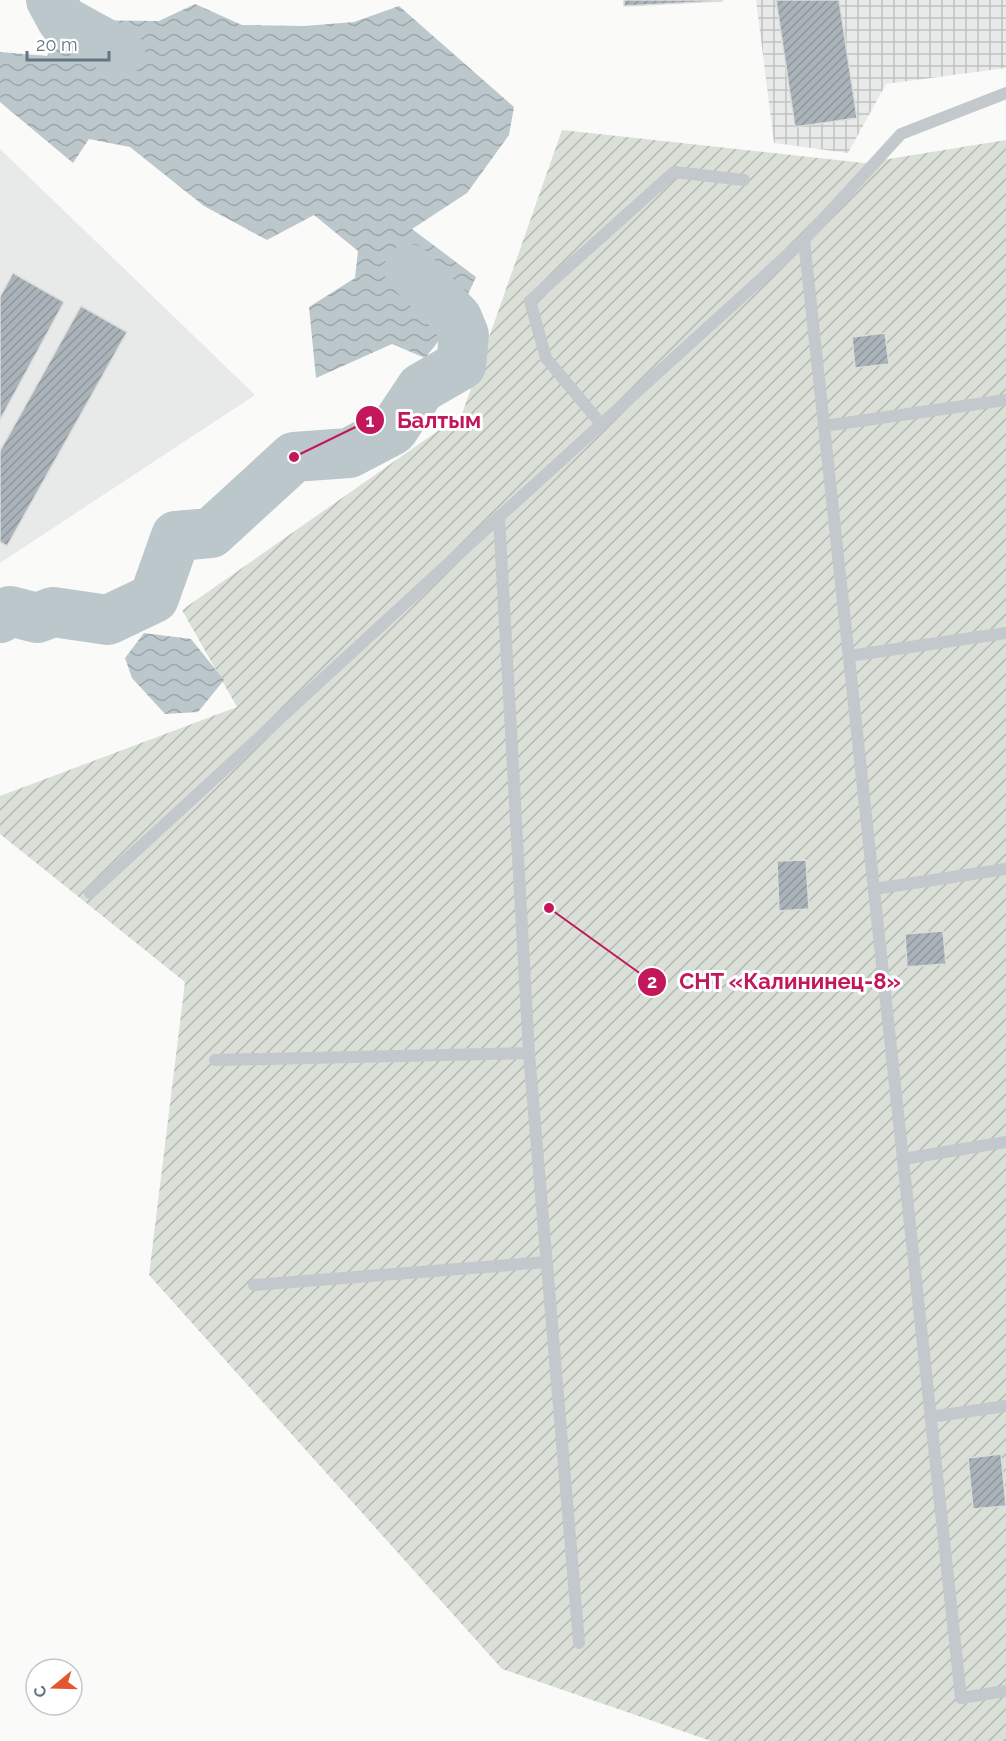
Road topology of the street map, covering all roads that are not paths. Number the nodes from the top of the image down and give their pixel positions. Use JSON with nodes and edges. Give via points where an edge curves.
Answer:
{"nodes":[{"id":1,"x":1006,"y":93,"type":"edge"},
{"id":2,"x":744,"y":180,"type":"dead end"},
{"id":3,"x":804,"y":240,"type":"junction"},
{"id":4,"x":1006,"y":400,"type":"edge"},
{"id":5,"x":601,"y":424,"type":"junction"},
{"id":6,"x":824,"y":426,"type":"junction"},
{"id":7,"x":498,"y":517,"type":"junction"},
{"id":8,"x":1006,"y":633,"type":"edge"},
{"id":9,"x":849,"y":656,"type":"junction"},
{"id":10,"x":1006,"y":869,"type":"edge"},
{"id":11,"x":874,"y":889,"type":"junction"},
{"id":12,"x":90,"y":893,"type":"dead end"},
{"id":13,"x":529,"y":1053,"type":"junction"},
{"id":14,"x":215,"y":1060,"type":"dead end"},
{"id":15,"x":1006,"y":1142,"type":"edge"},
{"id":16,"x":903,"y":1159,"type":"junction"},
{"id":17,"x":547,"y":1263,"type":"junction"},
{"id":18,"x":254,"y":1285,"type":"dead end"},
{"id":19,"x":1006,"y":1406,"type":"edge"},
{"id":20,"x":930,"y":1417,"type":"junction"},
{"id":21,"x":579,"y":1643,"type":"dead end"},
{"id":22,"x":1006,"y":1690,"type":"edge"}],
"edges":[{"from":1,"to":3,"type":"lane","via":[[901,134]]},
{"from":2,"to":5,"type":"lane","via":[[674,172],[530,301],[546,358]]},
{"from":3,"to":5,"type":"lane"},
{"from":3,"to":6,"type":"lane"},
{"from":4,"to":6,"type":"lane"},
{"from":5,"to":7,"type":"lane"},
{"from":6,"to":9,"type":"lane"},
{"from":7,"to":12,"type":"lane"},
{"from":7,"to":13,"type":"lane"},
{"from":8,"to":9,"type":"lane"},
{"from":9,"to":11,"type":"lane"},
{"from":10,"to":11,"type":"lane"},
{"from":11,"to":16,"type":"lane"},
{"from":13,"to":14,"type":"lane"},
{"from":13,"to":17,"type":"lane"},
{"from":15,"to":16,"type":"lane"},
{"from":16,"to":20,"type":"lane"},
{"from":17,"to":18,"type":"lane"},
{"from":17,"to":21,"type":"lane"},
{"from":19,"to":20,"type":"lane"},
{"from":20,"to":22,"type":"lane","via":[[960,1698]]}]}
